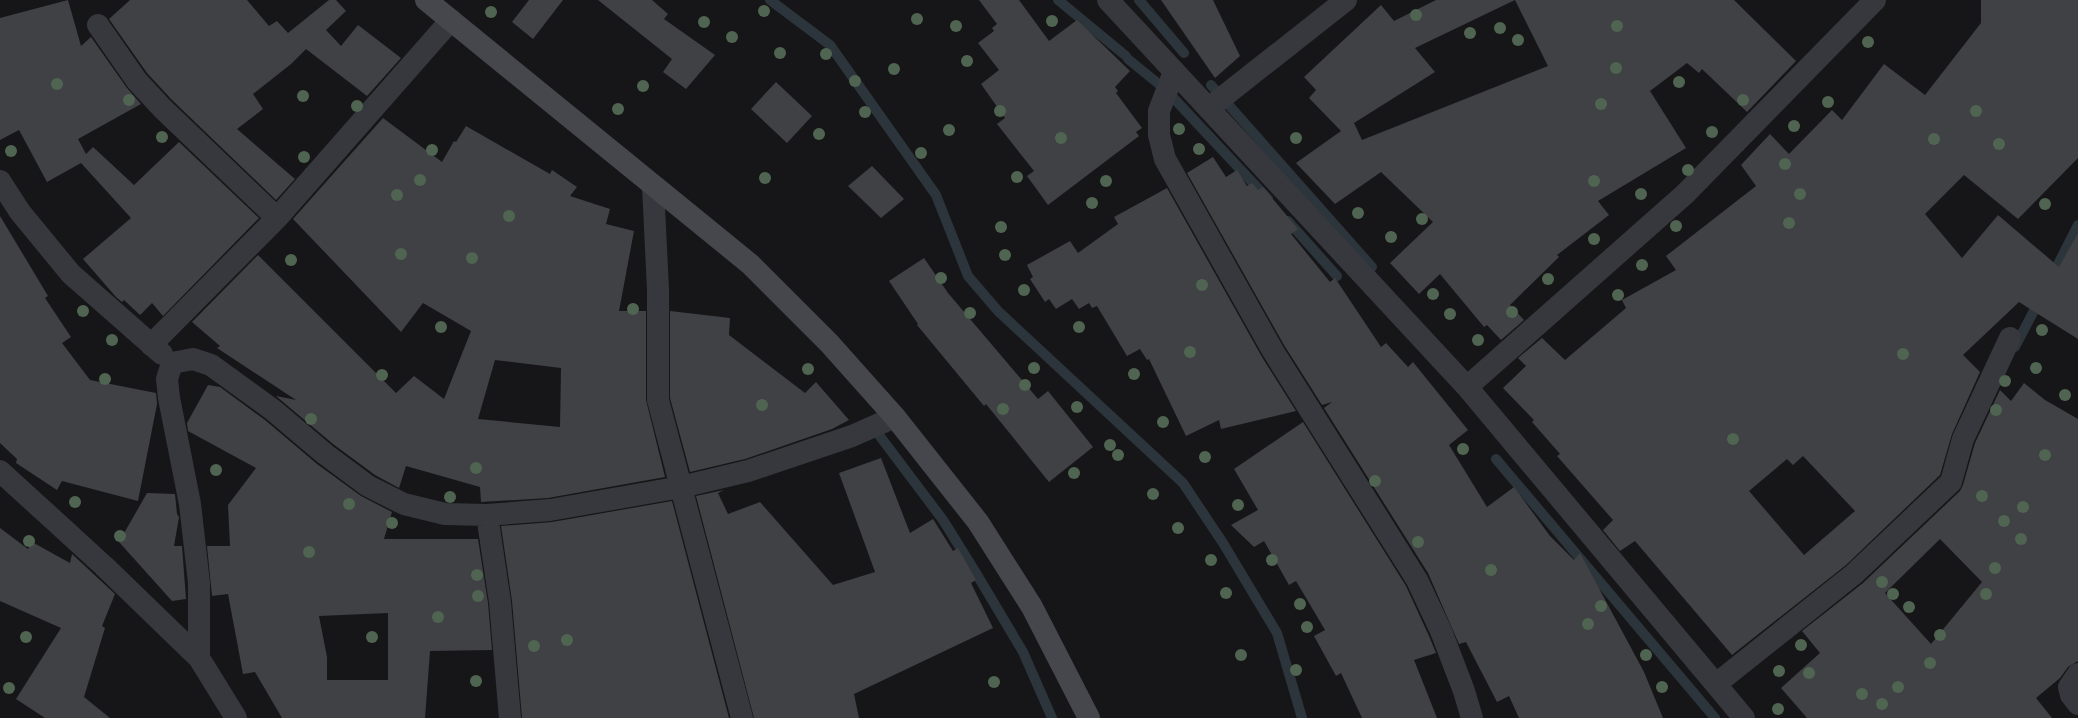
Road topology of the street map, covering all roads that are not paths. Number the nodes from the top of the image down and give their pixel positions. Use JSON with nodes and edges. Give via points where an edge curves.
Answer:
{"nodes":[{"id":1,"x":426,"y":0,"type":"edge"},
{"id":2,"x":1108,"y":0,"type":"edge"},
{"id":3,"x":1346,"y":0,"type":"edge"},
{"id":4,"x":1875,"y":0,"type":"edge"},
{"id":5,"x":451,"y":20,"type":"junction"},
{"id":6,"x":98,"y":25,"type":"dead end"},
{"id":7,"x":1174,"y":72,"type":"junction"},
{"id":8,"x":1208,"y":108,"type":"junction"},
{"id":9,"x":0,"y":181,"type":"edge"},
{"id":10,"x":653,"y":186,"type":"junction"},
{"id":11,"x":277,"y":218,"type":"junction"},
{"id":12,"x":2010,"y":338,"type":"dead end"},
{"id":13,"x":151,"y":345,"type":"junction"},
{"id":14,"x":172,"y":363,"type":"junction"},
{"id":15,"x":1467,"y":387,"type":"junction"},
{"id":16,"x":896,"y":417,"type":"junction"},
{"id":17,"x":0,"y":471,"type":"edge"},
{"id":18,"x":682,"y":487,"type":"junction"},
{"id":19,"x":487,"y":515,"type":"junction"},
{"id":20,"x":199,"y":658,"type":"junction"},
{"id":21,"x":2078,"y":674,"type":"edge"},
{"id":22,"x":1716,"y":684,"type":"junction"},
{"id":23,"x":2078,"y":704,"type":"edge"},
{"id":24,"x":236,"y":718,"type":"edge"},
{"id":25,"x":510,"y":718,"type":"edge"},
{"id":26,"x":742,"y":718,"type":"edge"},
{"id":27,"x":1089,"y":718,"type":"edge"},
{"id":28,"x":1472,"y":718,"type":"edge"},
{"id":29,"x":1744,"y":718,"type":"edge"}],
"edges":[{"from":1,"to":5,"type":"main road"},
{"from":2,"to":7,"type":"street"},
{"from":3,"to":8,"type":"street"},
{"from":4,"to":15,"type":"street","via":[[1685,194]]},
{"from":5,"to":10,"type":"main road"},
{"from":5,"to":11,"type":"street"},
{"from":6,"to":11,"type":"street","via":[[137,82]]},
{"from":7,"to":8,"type":"street"},
{"from":7,"to":28,"type":"street","via":[[1159,111],[1159,135],[1165,159],[1273,351],[1417,580],[1441,631]]},
{"from":8,"to":15,"type":"street"},
{"from":9,"to":13,"type":"street","via":[[20,212],[71,274]]},
{"from":10,"to":16,"type":"main road","via":[[750,264],[829,342]]},
{"from":10,"to":18,"type":"street","via":[[658,290],[658,400]]},
{"from":11,"to":13,"type":"street"},
{"from":12,"to":22,"type":"street","via":[[1963,439],[1951,482],[1854,574]]},
{"from":13,"to":14,"type":"street"},
{"from":14,"to":19,"type":"street","via":[[193,359],[211,365],[273,410],[368,486],[404,504],[445,514]]},
{"from":14,"to":20,"type":"street","via":[[167,379],[169,398],[190,504],[199,583]]},
{"from":15,"to":22,"type":"street"},
{"from":16,"to":18,"type":"street","via":[[852,436],[748,471]]},
{"from":16,"to":27,"type":"main road","via":[[978,522],[1032,607]]},
{"from":17,"to":20,"type":"street"},
{"from":18,"to":19,"type":"street","via":[[550,510]]},
{"from":18,"to":26,"type":"street"},
{"from":19,"to":25,"type":"street","via":[[500,602]]},
{"from":20,"to":24,"type":"street"},
{"from":21,"to":23,"type":"street","via":[[2069,687]]},
{"from":22,"to":29,"type":"street"}]}
